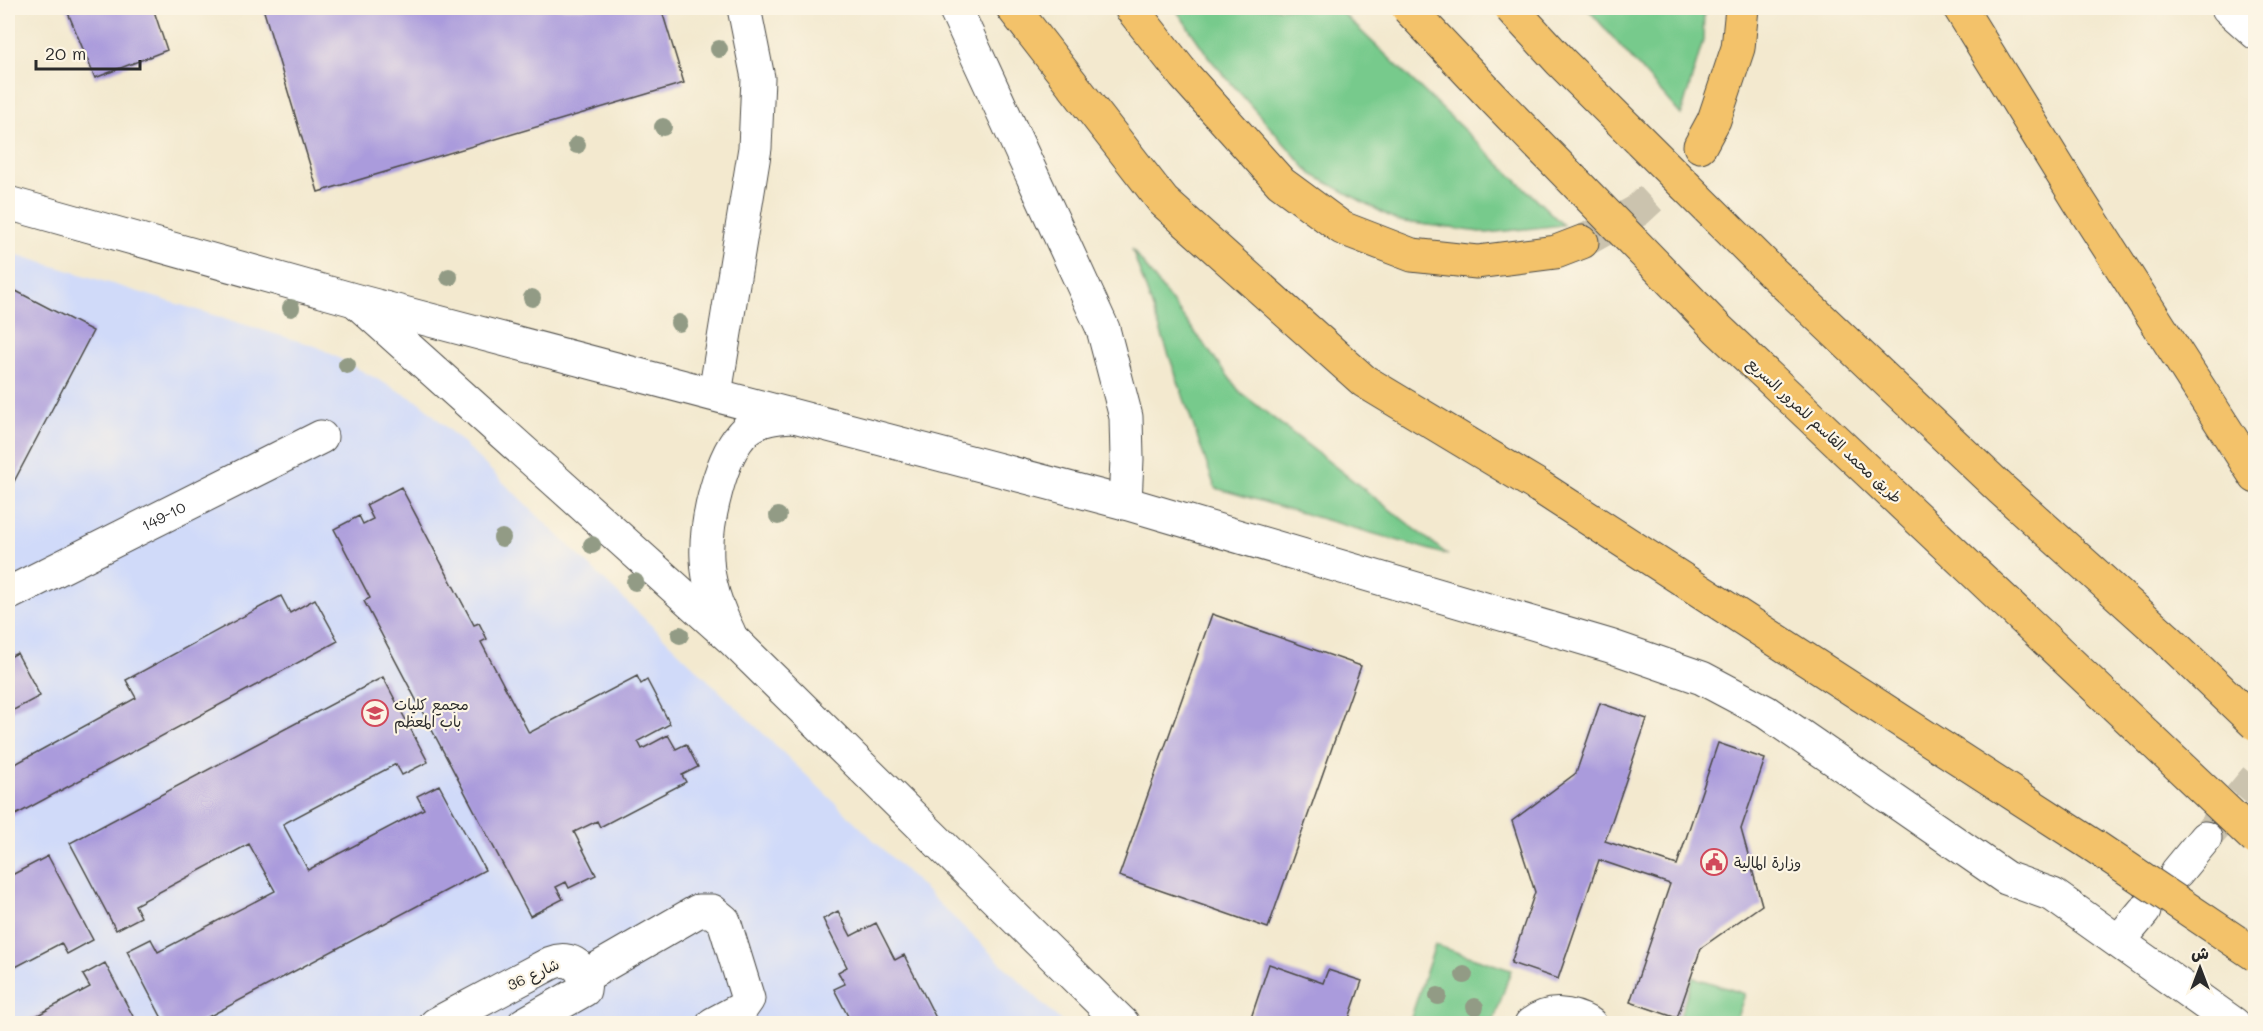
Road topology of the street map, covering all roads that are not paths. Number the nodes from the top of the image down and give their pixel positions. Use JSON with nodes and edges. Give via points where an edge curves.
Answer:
{"nodes":[{"id":1,"x":744,"y":8,"type":"edge"},
{"id":2,"x":955,"y":8,"type":"edge"},
{"id":3,"x":1013,"y":8,"type":"edge"},
{"id":4,"x":1131,"y":8,"type":"edge"},
{"id":5,"x":1408,"y":8,"type":"edge"},
{"id":6,"x":1510,"y":8,"type":"edge"},
{"id":7,"x":1742,"y":8,"type":"edge"},
{"id":8,"x":1960,"y":8,"type":"edge"},
{"id":9,"x":2228,"y":8,"type":"edge"},
{"id":10,"x":2255,"y":33,"type":"edge"},
{"id":11,"x":1700,"y":146,"type":"tunnel mouth"},
{"id":12,"x":8,"y":203,"type":"edge"},
{"id":13,"x":1582,"y":242,"type":"tunnel mouth"},
{"id":14,"x":354,"y":300,"type":"junction"},
{"id":15,"x":715,"y":394,"type":"junction"},
{"id":16,"x":795,"y":416,"type":"junction"},
{"id":17,"x":321,"y":437,"type":"dead end"},
{"id":18,"x":2256,"y":477,"type":"edge"},
{"id":19,"x":1125,"y":503,"type":"junction"},
{"id":20,"x":8,"y":594,"type":"edge"},
{"id":21,"x":733,"y":640,"type":"junction"},
{"id":22,"x":2256,"y":724,"type":"edge"},
{"id":23,"x":2205,"y":838,"type":"tunnel mouth"},
{"id":24,"x":2256,"y":838,"type":"edge"},
{"id":25,"x":2177,"y":872,"type":"dead end"},
{"id":26,"x":2144,"y":911,"type":"dead end"},
{"id":27,"x":2119,"y":941,"type":"junction"},
{"id":28,"x":2256,"y":956,"type":"edge"},
{"id":29,"x":585,"y":976,"type":"junction"},
{"id":30,"x":436,"y":1023,"type":"edge"},
{"id":31,"x":524,"y":1023,"type":"edge"},
{"id":32,"x":712,"y":1023,"type":"edge"},
{"id":33,"x":1123,"y":1023,"type":"edge"},
{"id":34,"x":1531,"y":1023,"type":"edge"},
{"id":35,"x":1590,"y":1023,"type":"edge"},
{"id":36,"x":2234,"y":1023,"type":"edge"}],
"edges":[{"from":1,"to":15,"type":"street","via":[[758,78],[755,148]]},
{"from":2,"to":19,"type":"street","via":[[1103,329],[1126,417]]},
{"from":3,"to":28,"type":"highway","bridge":true,"via":[[1163,201],[1364,381],[1540,487],[2094,846]]},
{"from":4,"to":13,"type":"highway","via":[[1184,75],[1281,183],[1342,228],[1412,255],[1478,262],[1556,252]]},
{"from":5,"to":24,"type":"highway","name":"طريق محمد القاسم للمرور السريع","bridge":true,"via":[[1718,329]]},
{"from":6,"to":22,"type":"highway","bridge":true,"via":[[1770,270]]},
{"from":7,"to":11,"type":"highway","via":[[1738,48],[1714,120]]},
{"from":8,"to":18,"type":"highway"},
{"from":9,"to":10,"type":"street"},
{"from":12,"to":14,"type":"street"},
{"from":14,"to":15,"type":"street"},
{"from":14,"to":21,"type":"street"},
{"from":15,"to":16,"type":"street"},
{"from":16,"to":19,"type":"street"},
{"from":16,"to":21,"type":"street","via":[[768,417],[746,430],[731,453],[711,502],[707,559],[713,595]]},
{"from":17,"to":20,"type":"street","name":"149-10"},
{"from":19,"to":27,"type":"street","via":[[1599,643],[1702,678],[1766,712],[2006,878],[2054,895]]},
{"from":21,"to":33,"type":"street"},
{"from":23,"to":25,"type":"street"},
{"from":26,"to":27,"type":"street"},
{"from":27,"to":36,"type":"street"},
{"from":29,"to":30,"type":"street","name":"شارع 36","via":[[577,965],[558,960]]},
{"from":29,"to":31,"type":"street","via":[[584,990]]},
{"from":29,"to":32,"type":"street","via":[[698,911],[712,911],[724,921],[748,999],[741,1009]]},
{"from":34,"to":35,"type":"street","via":[[1557,1014],[1577,1016]]}]}
